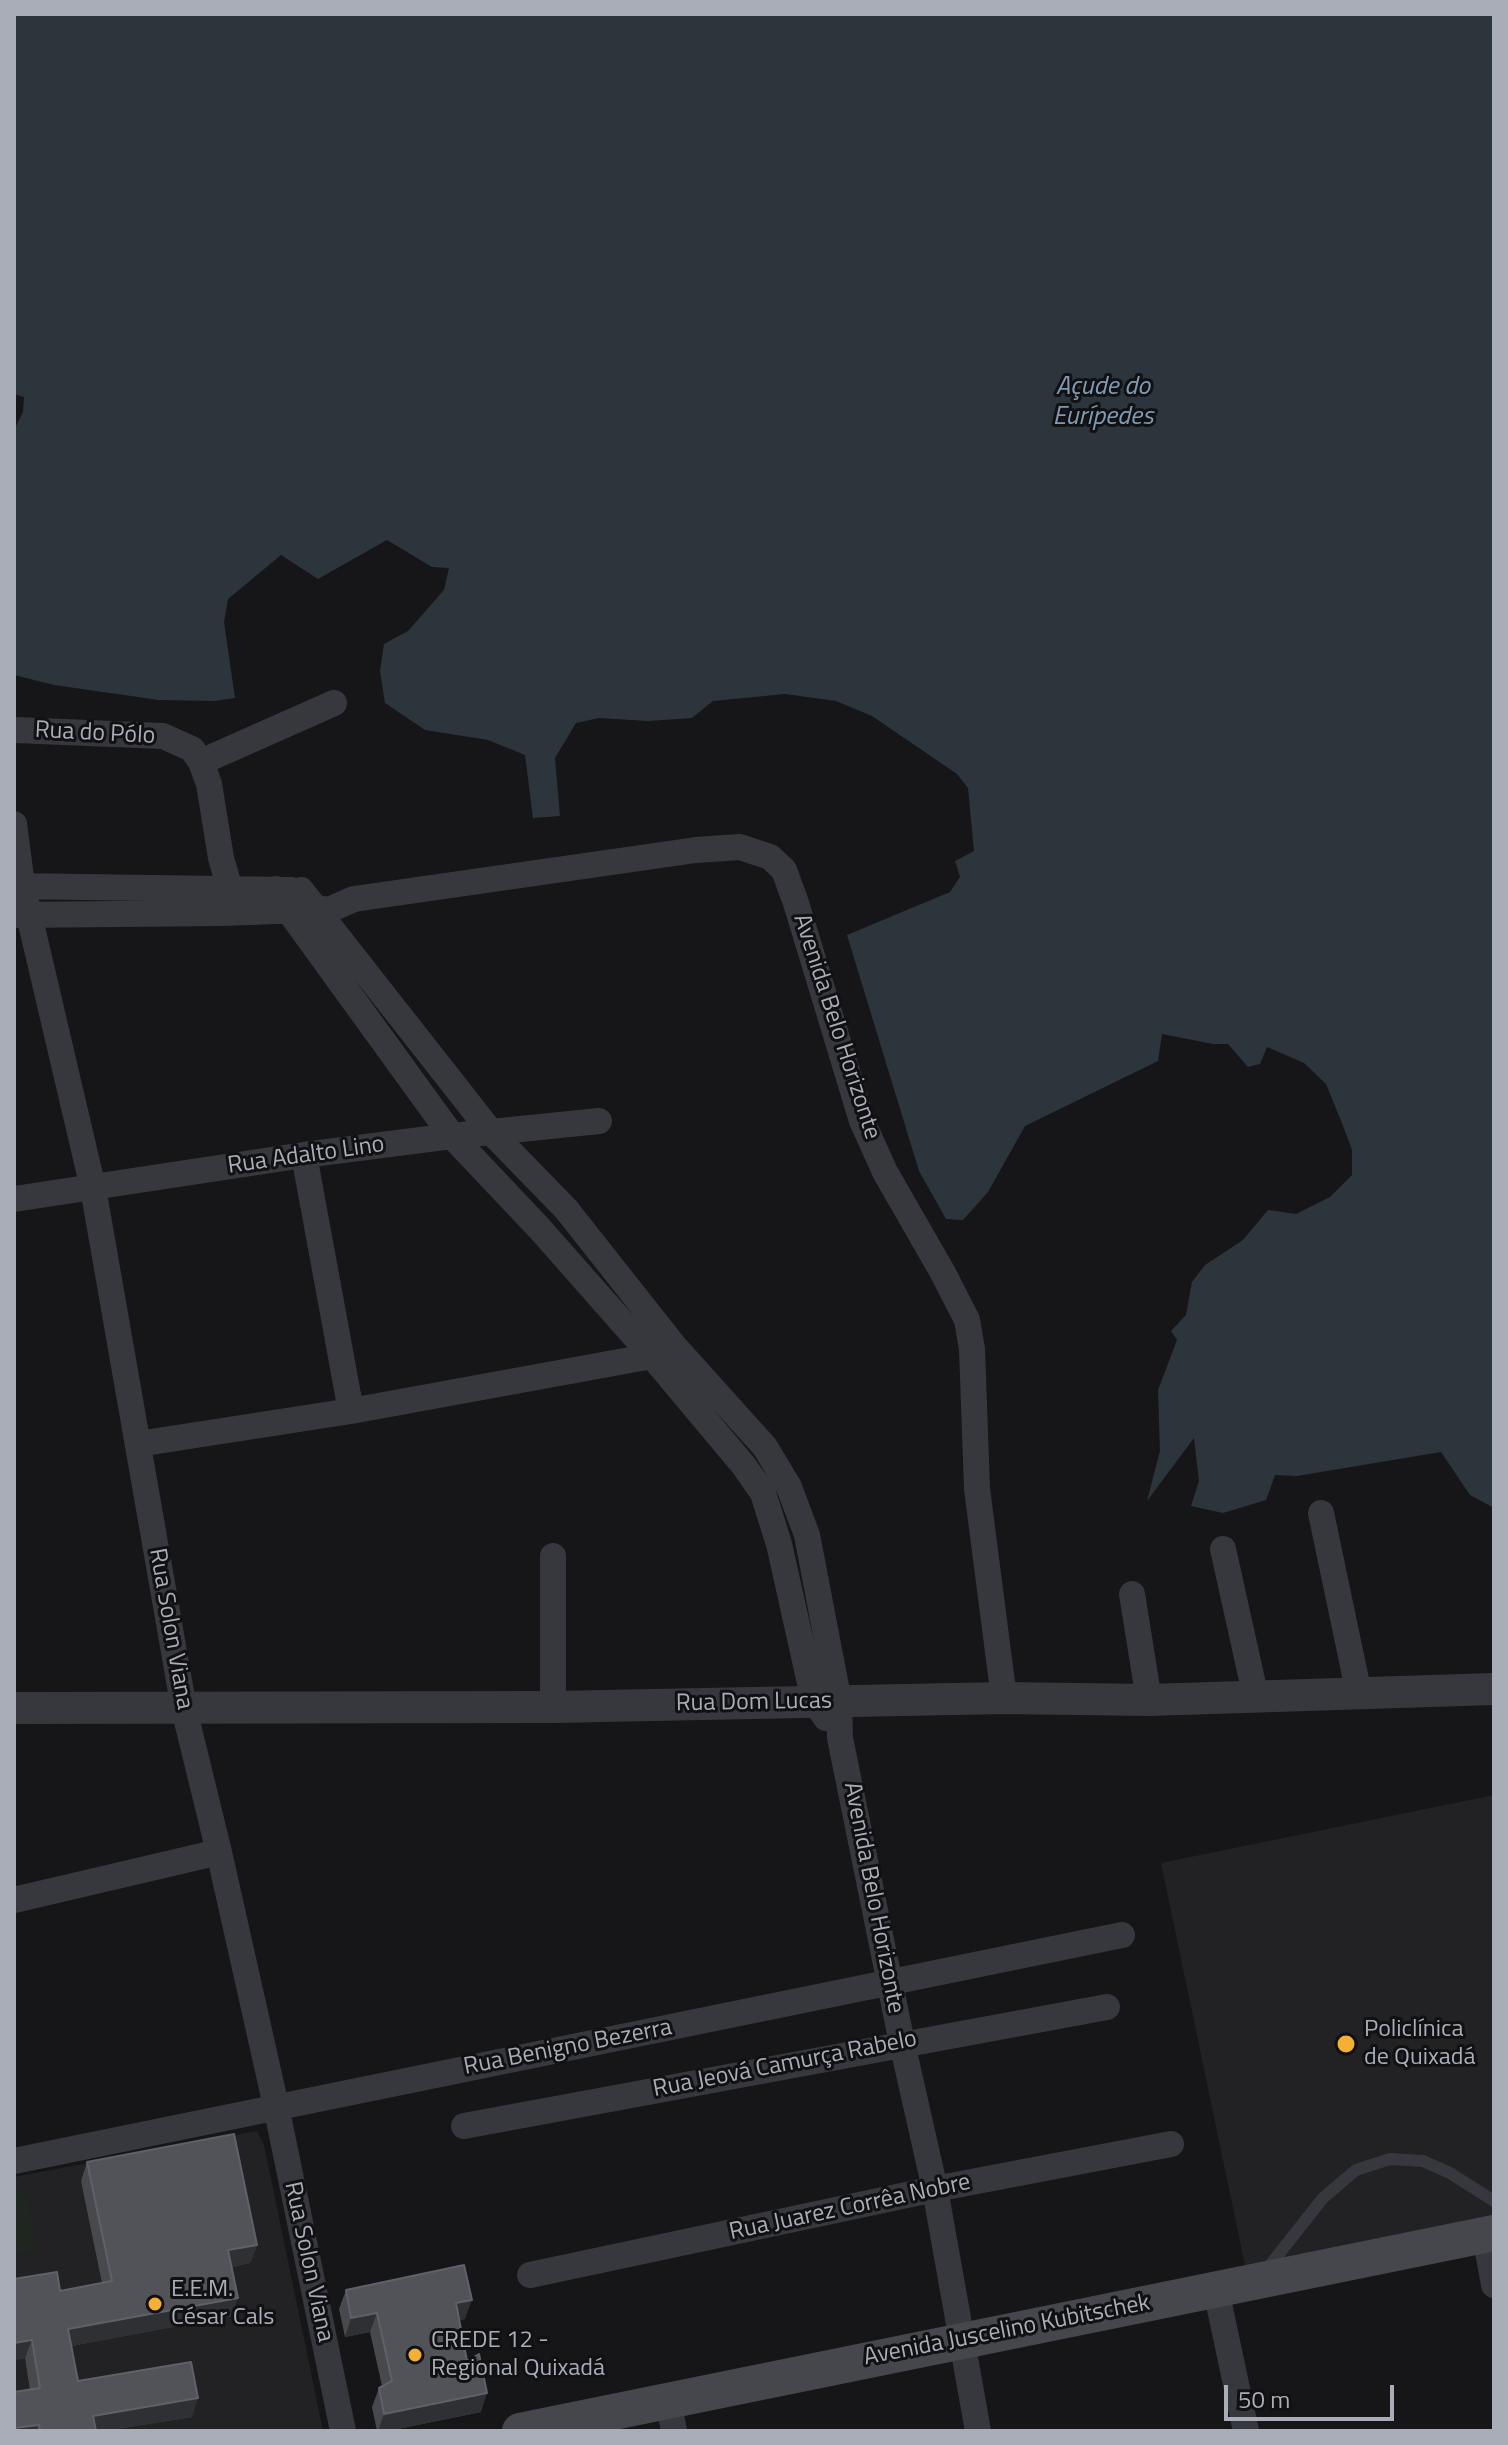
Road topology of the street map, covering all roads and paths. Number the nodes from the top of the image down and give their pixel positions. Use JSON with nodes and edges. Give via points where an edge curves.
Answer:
{"nodes":[{"id":1,"x":334,"y":703,"type":"dead end"},
{"id":2,"x":14,"y":730,"type":"edge"},
{"id":3,"x":201,"y":762,"type":"junction"},
{"id":4,"x":14,"y":824,"type":"edge"},
{"id":5,"x":18,"y":886,"type":"edge"},
{"id":6,"x":230,"y":889,"type":"junction"},
{"id":7,"x":295,"y":900,"type":"junction"},
{"id":8,"x":243,"y":912,"type":"junction"},
{"id":9,"x":21,"y":915,"type":"edge"},
{"id":10,"x":599,"y":1121,"type":"dead end"},
{"id":11,"x":491,"y":1132,"type":"junction"},
{"id":12,"x":452,"y":1136,"type":"junction"},
{"id":13,"x":304,"y":1155,"type":"junction"},
{"id":14,"x":93,"y":1188,"type":"junction"},
{"id":15,"x":14,"y":1199,"type":"edge"},
{"id":16,"x":566,"y":1209,"type":"junction"},
{"id":17,"x":540,"y":1229,"type":"junction"},
{"id":18,"x":664,"y":1352,"type":"junction"},
{"id":19,"x":351,"y":1411,"type":"junction"},
{"id":20,"x":138,"y":1444,"type":"junction"},
{"id":21,"x":789,"y":1487,"type":"junction"},
{"id":22,"x":763,"y":1493,"type":"junction"},
{"id":23,"x":1321,"y":1513,"type":"dead end"},
{"id":24,"x":1223,"y":1549,"type":"dead end"},
{"id":25,"x":553,"y":1556,"type":"dead end"},
{"id":26,"x":1132,"y":1594,"type":"dead end"},
{"id":27,"x":1494,"y":1689,"type":"edge"},
{"id":28,"x":1359,"y":1694,"type":"junction"},
{"id":29,"x":1004,"y":1698,"type":"junction"},
{"id":30,"x":1256,"y":1698,"type":"junction"},
{"id":31,"x":1149,"y":1700,"type":"junction"},
{"id":32,"x":826,"y":1702,"type":"junction"},
{"id":33,"x":553,"y":1707,"type":"junction"},
{"id":34,"x":14,"y":1708,"type":"edge"},
{"id":35,"x":184,"y":1709,"type":"junction"},
{"id":36,"x":219,"y":1852,"type":"junction"},
{"id":37,"x":14,"y":1900,"type":"edge"},
{"id":38,"x":1122,"y":1935,"type":"dead end"},
{"id":39,"x":890,"y":1983,"type":"junction"},
{"id":40,"x":1107,"y":2007,"type":"dead end"},
{"id":41,"x":902,"y":2043,"type":"junction"},
{"id":42,"x":276,"y":2106,"type":"junction"},
{"id":43,"x":464,"y":2126,"type":"dead end"},
{"id":44,"x":1171,"y":2144,"type":"dead end"},
{"id":45,"x":14,"y":2161,"type":"edge"},
{"id":46,"x":935,"y":2189,"type":"junction"},
{"id":47,"x":1491,"y":2223,"type":"edge"},
{"id":48,"x":530,"y":2275,"type":"dead end"},
{"id":49,"x":1258,"y":2281,"type":"junction"},
{"id":50,"x":1494,"y":2285,"type":"edge"},
{"id":51,"x":1216,"y":2290,"type":"junction"},
{"id":52,"x":961,"y":2340,"type":"junction"},
{"id":53,"x":671,"y":2415,"type":"edge"},
{"id":54,"x":343,"y":2431,"type":"edge"},
{"id":55,"x":520,"y":2431,"type":"edge"},
{"id":56,"x":978,"y":2431,"type":"edge"},
{"id":57,"x":1246,"y":2431,"type":"edge"}],
"edges":[{"from":1,"to":3,"type":"street"},
{"from":2,"to":3,"type":"street","name":"Rua do Pólo","via":[[163,736],[192,749]]},
{"from":3,"to":6,"type":"street"},
{"from":4,"to":5,"type":"street","name":"Rua Solon Viana"},
{"from":5,"to":6,"type":"street"},
{"from":5,"to":9,"type":"street","name":"Rua Solon Viana"},
{"from":6,"to":7,"type":"street"},
{"from":6,"to":8,"type":"street"},
{"from":7,"to":8,"type":"street"},
{"from":7,"to":11,"type":"street","name":"Avenida Belo Horizonte","via":[[334,929]]},
{"from":7,"to":12,"type":"street","name":"Avenida Belo Horizonte"},
{"from":7,"to":29,"type":"street","name":"Avenida Belo Horizonte","via":[[331,909],[354,899],[740,847],[770,857],[784,870],[862,1121],[967,1320],[977,1489]]},
{"from":8,"to":9,"type":"street"},
{"from":9,"to":14,"type":"street","name":"Rua Solon Viana"},
{"from":10,"to":11,"type":"street","name":"Rua Adalto Lino"},
{"from":11,"to":12,"type":"street","name":"Rua Adalto Lino"},
{"from":11,"to":16,"type":"street","name":"Avenida Belo Horizonte"},
{"from":12,"to":13,"type":"street","name":"Rua Adalto Lino"},
{"from":12,"to":17,"type":"street","name":"Avenida Belo Horizonte"},
{"from":13,"to":14,"type":"street","name":"Rua Adalto Lino"},
{"from":13,"to":19,"type":"street"},
{"from":14,"to":15,"type":"street","name":"Rua Adalto Lino"},
{"from":14,"to":20,"type":"street","name":"Rua Solon Viana"},
{"from":16,"to":17,"type":"street"},
{"from":16,"to":18,"type":"street","name":"Avenida Belo Horizonte"},
{"from":17,"to":18,"type":"street","name":"Avenida Belo Horizonte"},
{"from":18,"to":19,"type":"street"},
{"from":18,"to":21,"type":"street","name":"Avenida Belo Horizonte","via":[[765,1447]]},
{"from":18,"to":22,"type":"street","name":"Avenida Belo Horizonte"},
{"from":19,"to":20,"type":"street"},
{"from":20,"to":35,"type":"street","name":"Rua Solon Viana"},
{"from":21,"to":22,"type":"street"},
{"from":21,"to":32,"type":"street","name":"Avenida Belo Horizonte","via":[[807,1535]]},
{"from":22,"to":32,"type":"street","name":"Avenida Belo Horizonte"},
{"from":23,"to":28,"type":"street"},
{"from":24,"to":30,"type":"street"},
{"from":25,"to":33,"type":"street"},
{"from":26,"to":31,"type":"street"},
{"from":27,"to":28,"type":"street","name":"Rua Dom Lucas"},
{"from":28,"to":30,"type":"street","name":"Rua Dom Lucas"},
{"from":29,"to":31,"type":"street","name":"Rua Dom Lucas"},
{"from":29,"to":32,"type":"street","name":"Rua Dom Lucas"},
{"from":30,"to":31,"type":"street","name":"Rua Dom Lucas"},
{"from":32,"to":33,"type":"street","name":"Rua Dom Lucas"},
{"from":32,"to":39,"type":"street","name":"Avenida Belo Horizonte","via":[[840,1738]]},
{"from":33,"to":35,"type":"street","name":"Rua Dom Lucas"},
{"from":34,"to":35,"type":"street","name":"Rua Dom Lucas"},
{"from":35,"to":36,"type":"street","name":"Rua Solon Viana"},
{"from":36,"to":37,"type":"street"},
{"from":36,"to":42,"type":"street","name":"Rua Solon Viana"},
{"from":38,"to":39,"type":"street","name":"Rua Benigno Bezerra"},
{"from":39,"to":41,"type":"street","name":"Avenida Belo Horizonte"},
{"from":39,"to":42,"type":"street","name":"Rua Benigno Bezerra"},
{"from":40,"to":41,"type":"street","name":"Rua Jeová Camurça Rabelo"},
{"from":41,"to":43,"type":"street","name":"Rua Jeová Camurça Rabelo"},
{"from":41,"to":46,"type":"street","name":"Avenida Belo Horizonte"},
{"from":42,"to":45,"type":"street","name":"Rua Benigno Bezerra"},
{"from":42,"to":54,"type":"street","name":"Rua Solon Viana"},
{"from":44,"to":46,"type":"street","name":"Rua Juarez Corrêa Nobre"},
{"from":46,"to":48,"type":"street","name":"Rua Juarez Corrêa Nobre"},
{"from":46,"to":52,"type":"street","name":"Avenida Belo Horizonte"},
{"from":47,"to":49,"type":"main road","name":"Avenida Juscelino Kubitschek"},
{"from":47,"to":49,"type":"lane","via":[[1450,2173],[1423,2161],[1390,2159],[1356,2170],[1323,2198]]},
{"from":47,"to":50,"type":"street"},
{"from":49,"to":51,"type":"main road","name":"Avenida Juscelino Kubitschek"},
{"from":51,"to":52,"type":"main road","name":"Avenida Juscelino Kubitschek"},
{"from":51,"to":57,"type":"street"},
{"from":52,"to":53,"type":"main road","name":"Avenida Juscelino Kubitschek"},
{"from":52,"to":56,"type":"street","name":"Avenida Belo Horizonte"},
{"from":53,"to":55,"type":"main road","name":"Avenida Juscelino Kubitschek"}]}
